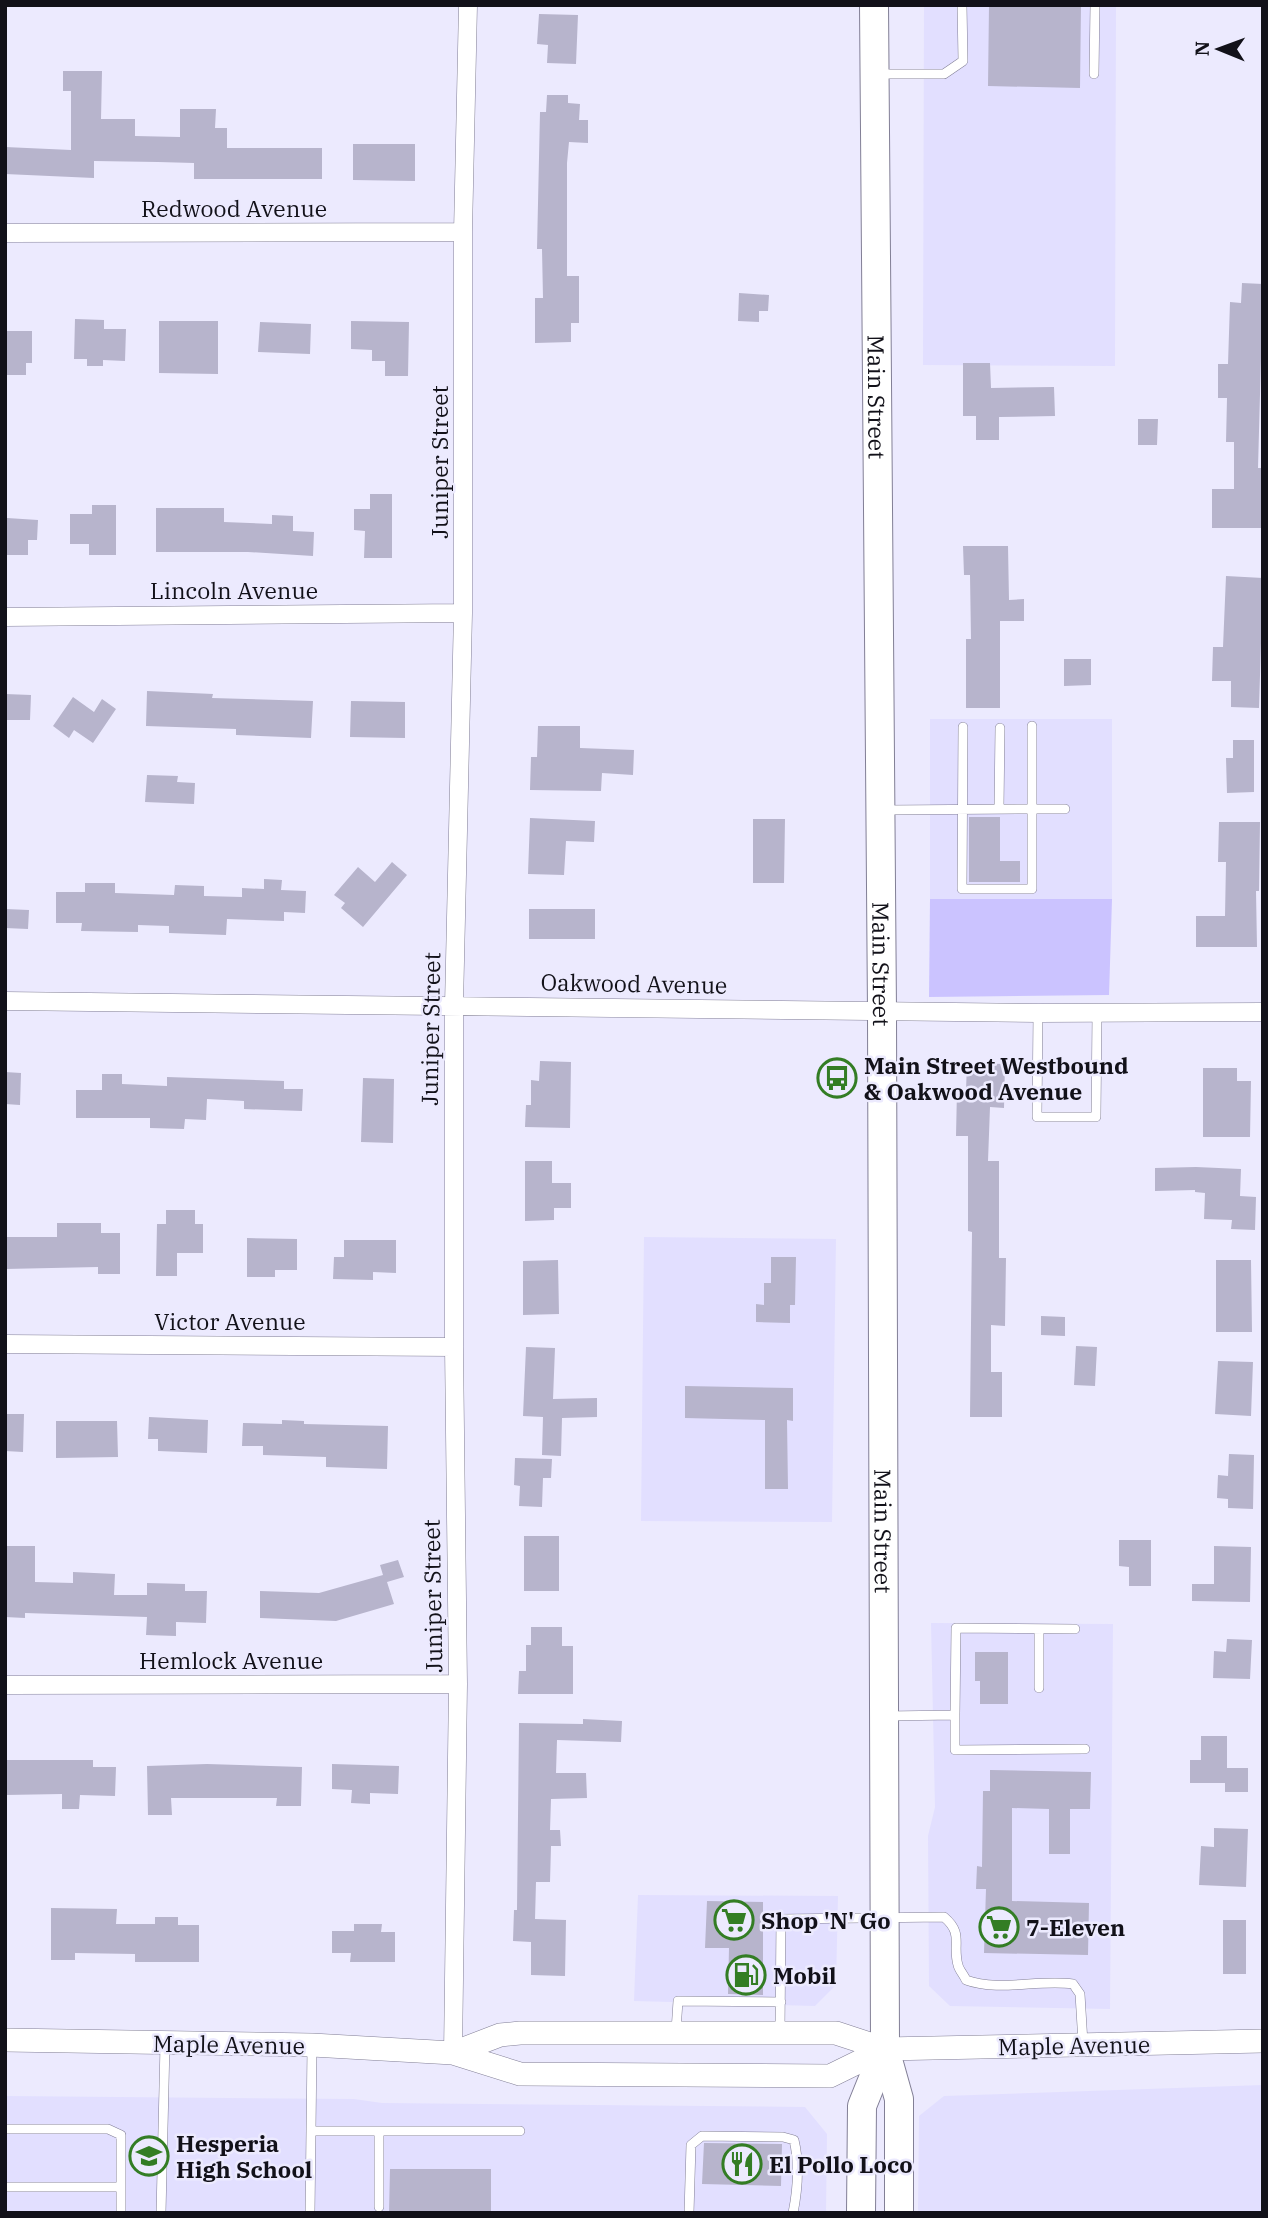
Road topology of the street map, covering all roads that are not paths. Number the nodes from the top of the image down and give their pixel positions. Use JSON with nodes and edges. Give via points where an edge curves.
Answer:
{"nodes":[{"id":1,"x":468,"y":5,"type":"edge"},
{"id":2,"x":874,"y":5,"type":"edge"},
{"id":3,"x":962,"y":5,"type":"edge"},
{"id":4,"x":1095,"y":5,"type":"edge"},
{"id":5,"x":875,"y":74,"type":"junction"},
{"id":6,"x":1094,"y":74,"type":"dead end"},
{"id":7,"x":463,"y":232,"type":"junction"},
{"id":8,"x":5,"y":233,"type":"edge"},
{"id":9,"x":463,"y":613,"type":"junction"},
{"id":10,"x":5,"y":617,"type":"edge"},
{"id":11,"x":1032,"y":726,"type":"dead end"},
{"id":12,"x":963,"y":727,"type":"dead end"},
{"id":13,"x":1000,"y":728,"type":"dead end"},
{"id":14,"x":963,"y":808,"type":"junction"},
{"id":15,"x":999,"y":808,"type":"junction"},
{"id":16,"x":1032,"y":809,"type":"junction"},
{"id":17,"x":1065,"y":809,"type":"dead end"},
{"id":18,"x":880,"y":810,"type":"junction"},
{"id":19,"x":5,"y":1001,"type":"edge"},
{"id":20,"x":454,"y":1005,"type":"junction"},
{"id":21,"x":882,"y":1012,"type":"junction"},
{"id":22,"x":1263,"y":1012,"type":"edge"},
{"id":23,"x":1038,"y":1013,"type":"junction"},
{"id":24,"x":1097,"y":1013,"type":"junction"},
{"id":25,"x":5,"y":1345,"type":"edge"},
{"id":26,"x":454,"y":1347,"type":"junction"},
{"id":27,"x":1039,"y":1629,"type":"junction"},
{"id":28,"x":1075,"y":1629,"type":"dead end"},
{"id":29,"x":458,"y":1684,"type":"junction"},
{"id":30,"x":5,"y":1685,"type":"edge"},
{"id":31,"x":1040,"y":1688,"type":"dead end"},
{"id":32,"x":955,"y":1715,"type":"junction"},
{"id":33,"x":884,"y":1716,"type":"junction"},
{"id":34,"x":1085,"y":1749,"type":"dead end"},
{"id":35,"x":885,"y":1919,"type":"junction"},
{"id":36,"x":780,"y":2002,"type":"junction"},
{"id":37,"x":676,"y":2033,"type":"junction"},
{"id":38,"x":780,"y":2033,"type":"junction"},
{"id":39,"x":5,"y":2040,"type":"edge"},
{"id":40,"x":1263,"y":2041,"type":"edge"},
{"id":41,"x":165,"y":2043,"type":"junction"},
{"id":42,"x":312,"y":2045,"type":"junction"},
{"id":43,"x":1083,"y":2045,"type":"junction"},
{"id":44,"x":885,"y":2049,"type":"junction"},
{"id":45,"x":453,"y":2053,"type":"junction"},
{"id":46,"x":5,"y":2129,"type":"edge"},
{"id":47,"x":311,"y":2131,"type":"junction"},
{"id":48,"x":379,"y":2131,"type":"junction"},
{"id":49,"x":520,"y":2131,"type":"dead end"},
{"id":50,"x":5,"y":2187,"type":"edge"},
{"id":51,"x":121,"y":2187,"type":"junction"},
{"id":52,"x":379,"y":2207,"type":"dead end"},
{"id":53,"x":121,"y":2213,"type":"edge"},
{"id":54,"x":161,"y":2213,"type":"edge"},
{"id":55,"x":310,"y":2213,"type":"edge"},
{"id":56,"x":689,"y":2213,"type":"edge"},
{"id":57,"x":793,"y":2213,"type":"edge"},
{"id":58,"x":861,"y":2213,"type":"edge"},
{"id":59,"x":899,"y":2213,"type":"edge"}],
"edges":[{"from":1,"to":7,"type":"street","name":"Juniper Street"},
{"from":2,"to":5,"type":"main road","name":"Main Street"},
{"from":3,"to":5,"type":"lane","via":[[963,61],[944,74]]},
{"from":4,"to":6,"type":"lane"},
{"from":5,"to":18,"type":"main road","name":"Main Street"},
{"from":7,"to":8,"type":"street","name":"Redwood Avenue"},
{"from":7,"to":9,"type":"street","name":"Juniper Street"},
{"from":9,"to":10,"type":"street","name":"Lincoln Avenue"},
{"from":9,"to":20,"type":"street","name":"Juniper Street"},
{"from":11,"to":16,"type":"lane"},
{"from":12,"to":14,"type":"lane"},
{"from":13,"to":15,"type":"lane"},
{"from":14,"to":15,"type":"lane"},
{"from":14,"to":16,"type":"lane","via":[[962,889],[1031,890]]},
{"from":14,"to":18,"type":"lane"},
{"from":15,"to":16,"type":"lane"},
{"from":16,"to":17,"type":"lane"},
{"from":18,"to":21,"type":"main road","name":"Main Street"},
{"from":19,"to":20,"type":"street","name":"Oakwood Avenue"},
{"from":20,"to":21,"type":"street","name":"Oakwood Avenue"},
{"from":20,"to":26,"type":"street","name":"Juniper Street"},
{"from":21,"to":23,"type":"street","name":"Oakwood Avenue"},
{"from":21,"to":33,"type":"main road","name":"Main Street"},
{"from":22,"to":24,"type":"street","name":"Oakwood Avenue"},
{"from":23,"to":24,"type":"street","name":"Oakwood Avenue"},
{"from":23,"to":24,"type":"lane","via":[[1037,1117],[1096,1117]]},
{"from":25,"to":26,"type":"street","name":"Victor Avenue"},
{"from":26,"to":29,"type":"street","name":"Juniper Street"},
{"from":27,"to":28,"type":"lane"},
{"from":27,"to":31,"type":"lane"},
{"from":27,"to":32,"type":"lane","via":[[956,1628]]},
{"from":29,"to":30,"type":"street","name":"Hemlock Avenue"},
{"from":29,"to":45,"type":"street","name":"Juniper Street"},
{"from":32,"to":33,"type":"lane"},
{"from":32,"to":34,"type":"lane","via":[[955,1750]]},
{"from":33,"to":35,"type":"main road","name":"Main Street"},
{"from":35,"to":36,"type":"lane","via":[[781,1919]]},
{"from":35,"to":43,"type":"lane","via":[[944,1917],[957,1936],[958,1964],[966,1980],[1073,1984],[1080,1994]]},
{"from":35,"to":44,"type":"main road","name":"Main Street"},
{"from":36,"to":37,"type":"lane","via":[[678,2001]]},
{"from":36,"to":38,"type":"lane"},
{"from":37,"to":38,"type":"street","name":"Maple Avenue"},
{"from":37,"to":45,"type":"street","name":"Maple Avenue","via":[[500,2035]]},
{"from":38,"to":44,"type":"street","name":"Maple Avenue","via":[[835,2033]]},
{"from":39,"to":41,"type":"street","name":"Maple Avenue"},
{"from":40,"to":43,"type":"street","name":"Maple Avenue"},
{"from":41,"to":42,"type":"street","name":"Maple Avenue"},
{"from":41,"to":54,"type":"lane"},
{"from":42,"to":45,"type":"street","name":"Maple Avenue"},
{"from":42,"to":47,"type":"lane"},
{"from":43,"to":44,"type":"street","name":"Maple Avenue"},
{"from":44,"to":45,"type":"street","name":"Maple Avenue","via":[[830,2076],[520,2074]]},
{"from":44,"to":58,"type":"main road","name":"Main Street","via":[[862,2106]]},
{"from":44,"to":59,"type":"main road","name":"Main Street","via":[[899,2099]]},
{"from":46,"to":51,"type":"lane","via":[[117,2132],[121,2135]]},
{"from":47,"to":48,"type":"lane"},
{"from":47,"to":55,"type":"lane"},
{"from":48,"to":49,"type":"lane"},
{"from":48,"to":52,"type":"lane"},
{"from":50,"to":51,"type":"lane"},
{"from":51,"to":53,"type":"lane"},
{"from":56,"to":57,"type":"lane","via":[[691,2145],[702,2136],[794,2140],[798,2176]]}]}
